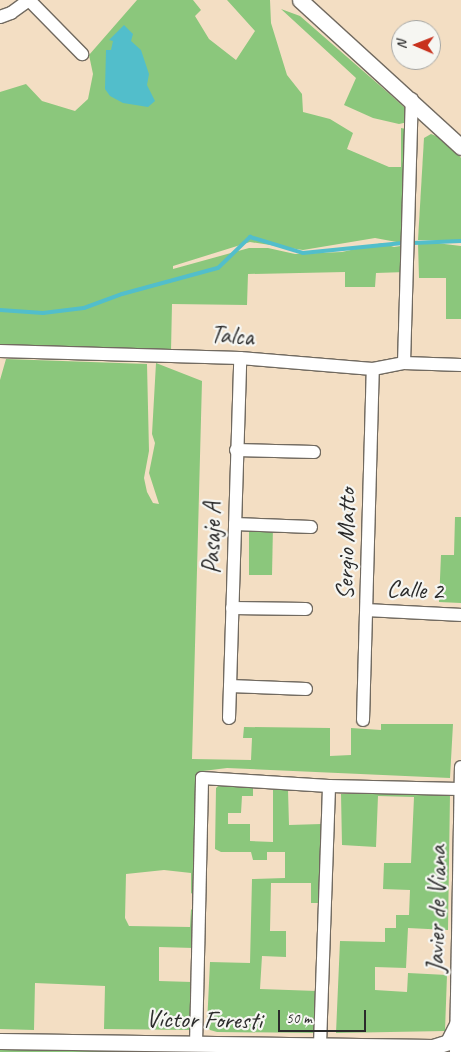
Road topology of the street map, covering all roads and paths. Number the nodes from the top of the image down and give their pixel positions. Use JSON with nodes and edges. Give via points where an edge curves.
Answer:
{"nodes":[{"id":1,"x":29,"y":0,"type":"edge"},
{"id":2,"x":300,"y":0,"type":"edge"},
{"id":3,"x":0,"y":17,"type":"edge"},
{"id":4,"x":82,"y":54,"type":"dead end"},
{"id":5,"x":412,"y":99,"type":"junction"},
{"id":6,"x":461,"y":147,"type":"edge"},
{"id":7,"x":0,"y":351,"type":"edge"},
{"id":8,"x":240,"y":358,"type":"junction"},
{"id":9,"x":404,"y":363,"type":"junction"},
{"id":10,"x":461,"y":365,"type":"edge"},
{"id":11,"x":373,"y":369,"type":"junction"},
{"id":12,"x":236,"y":450,"type":"junction"},
{"id":13,"x":314,"y":452,"type":"dead end"},
{"id":14,"x":235,"y":524,"type":"junction"},
{"id":15,"x":311,"y":527,"type":"dead end"},
{"id":16,"x":232,"y":608,"type":"junction"},
{"id":17,"x":306,"y":609,"type":"dead end"},
{"id":18,"x":367,"y":610,"type":"junction"},
{"id":19,"x":461,"y":615,"type":"edge"},
{"id":20,"x":230,"y":686,"type":"junction"},
{"id":21,"x":306,"y":689,"type":"dead end"},
{"id":22,"x":229,"y":718,"type":"dead end"},
{"id":23,"x":363,"y":720,"type":"dead end"},
{"id":24,"x":461,"y":767,"type":"edge"},
{"id":25,"x":329,"y":786,"type":"junction"},
{"id":26,"x":460,"y":789,"type":"edge"},
{"id":27,"x":461,"y":850,"type":"edge"},
{"id":28,"x":459,"y":1021,"type":"edge"},
{"id":29,"x":0,"y":1041,"type":"edge"},
{"id":30,"x":196,"y":1044,"type":"junction"},
{"id":31,"x":320,"y":1045,"type":"junction"},
{"id":32,"x":456,"y":1052,"type":"edge"}],
"edges":[{"from":1,"to":3,"type":"street"},
{"from":1,"to":4,"type":"street"},
{"from":2,"to":5,"type":"street"},
{"from":5,"to":6,"type":"street"},
{"from":5,"to":9,"type":"street"},
{"from":7,"to":8,"type":"street","name":"Talca"},
{"from":8,"to":11,"type":"street","name":"Talca"},
{"from":8,"to":12,"type":"street","name":"Pasaje A"},
{"from":9,"to":10,"type":"street","name":"Talca"},
{"from":9,"to":11,"type":"street","name":"Talca"},
{"from":11,"to":18,"type":"street","name":"Sergio Matto"},
{"from":12,"to":13,"type":"street"},
{"from":12,"to":14,"type":"street","name":"Pasaje A"},
{"from":14,"to":15,"type":"street"},
{"from":14,"to":16,"type":"street","name":"Pasaje A"},
{"from":16,"to":17,"type":"street"},
{"from":16,"to":20,"type":"street","name":"Pasaje A"},
{"from":18,"to":19,"type":"street","name":"Calle 2"},
{"from":18,"to":23,"type":"street","name":"Sergio Matto"},
{"from":20,"to":21,"type":"street"},
{"from":20,"to":22,"type":"street","name":"Pasaje A"},
{"from":24,"to":26,"type":"street","name":"Javier de Viana"},
{"from":25,"to":26,"type":"street"},
{"from":25,"to":30,"type":"street","via":[[202,778]]},
{"from":25,"to":31,"type":"street"},
{"from":26,"to":27,"type":"street","name":"Javier de Viana"},
{"from":27,"to":28,"type":"street","name":"Javier de Viana"},
{"from":28,"to":31,"type":"street","name":"Víctor Foresti","via":[[453,1036],[442,1046]]},
{"from":28,"to":32,"type":"street","name":"Javier de Viana"},
{"from":29,"to":30,"type":"street","name":"Víctor Foresti"},
{"from":30,"to":31,"type":"street","name":"Víctor Foresti"}]}
